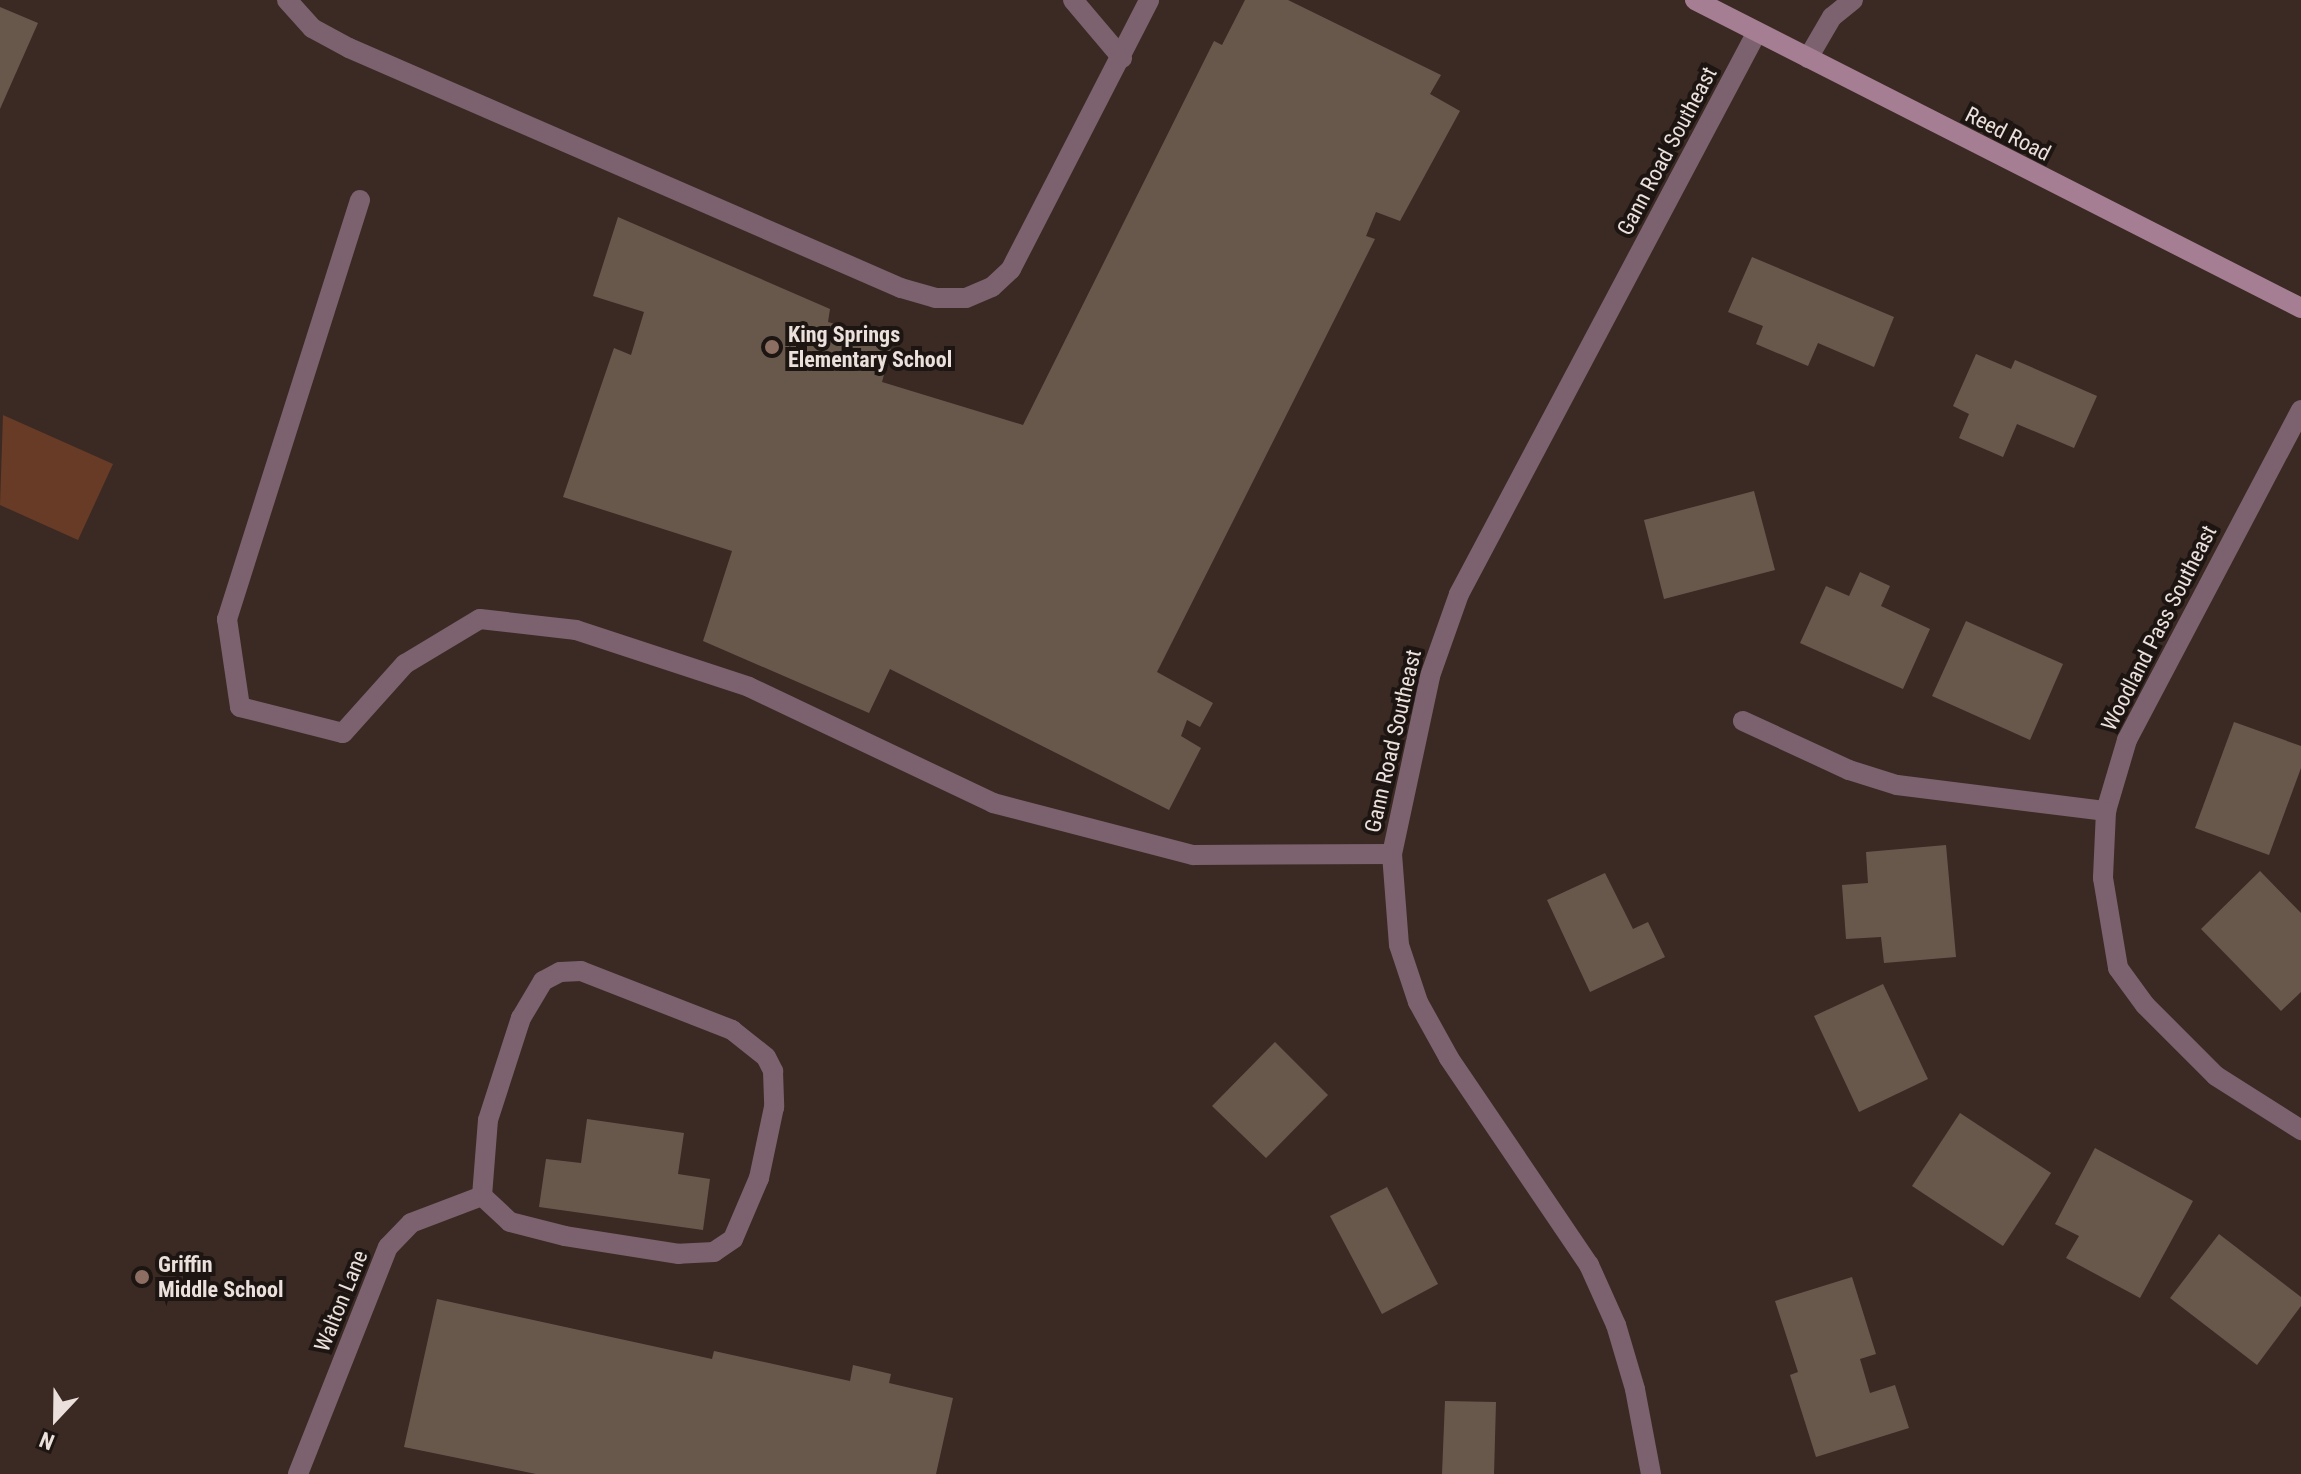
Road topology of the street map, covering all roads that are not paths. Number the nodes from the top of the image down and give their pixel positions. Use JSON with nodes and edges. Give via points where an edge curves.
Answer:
{"nodes":[{"id":1,"x":287,"y":0,"type":"edge"},
{"id":2,"x":1073,"y":0,"type":"edge"},
{"id":3,"x":1149,"y":0,"type":"edge"},
{"id":4,"x":1695,"y":0,"type":"edge"},
{"id":5,"x":1853,"y":0,"type":"edge"},
{"id":6,"x":1757,"y":32,"type":"junction"},
{"id":7,"x":1122,"y":58,"type":"junction"},
{"id":8,"x":1808,"y":58,"type":"junction"},
{"id":9,"x":360,"y":200,"type":"dead end"},
{"id":10,"x":2301,"y":308,"type":"edge"},
{"id":11,"x":2301,"y":410,"type":"edge"},
{"id":12,"x":1743,"y":721,"type":"dead end"},
{"id":13,"x":2106,"y":811,"type":"junction"},
{"id":14,"x":1392,"y":854,"type":"junction"},
{"id":15,"x":2301,"y":1130,"type":"edge"},
{"id":16,"x":482,"y":1196,"type":"junction"},
{"id":17,"x":298,"y":1474,"type":"edge"},
{"id":18,"x":1651,"y":1474,"type":"edge"}],
"edges":[{"from":1,"to":7,"type":"street","via":[[312,28],[349,48],[901,288],[935,298],[966,298],[992,287],[1011,269]]},
{"from":2,"to":7,"type":"street"},
{"from":3,"to":7,"type":"street"},
{"from":4,"to":6,"type":"street","name":"Reed Road"},
{"from":5,"to":8,"type":"street","via":[[1832,17]]},
{"from":6,"to":8,"type":"street","name":"Reed Road"},
{"from":6,"to":14,"type":"street","name":"Gann Road Southeast","via":[[1459,594],[1430,676]]},
{"from":8,"to":10,"type":"street","name":"Reed Road"},
{"from":9,"to":14,"type":"street","via":[[227,619],[240,707],[343,733],[405,664],[480,619],[576,630],[749,687],[993,803],[1193,855]]},
{"from":11,"to":13,"type":"street","name":"Woodland Pass Southeast","via":[[2139,710]]},
{"from":12,"to":13,"type":"street","via":[[1849,770],[1897,785]]},
{"from":13,"to":15,"type":"street","name":"Woodland Pass Southeast","via":[[2103,878],[2118,968],[2176,1040],[2260,1107]]},
{"from":14,"to":18,"type":"street","name":"Gann Road Southeast","via":[[1399,945],[1418,1002],[1441,1045],[1589,1265],[1616,1325],[1635,1389]]},
{"from":16,"to":16,"type":"street","via":[[510,1222],[565,1236],[679,1254],[714,1252],[733,1239],[759,1178],[774,1107],[773,1071],[766,1057],[732,1030],[581,971],[560,972],[535,991],[521,1018],[488,1120]]},
{"from":16,"to":17,"type":"street","name":"Walton Lane","via":[[411,1223],[388,1247]]}]}
